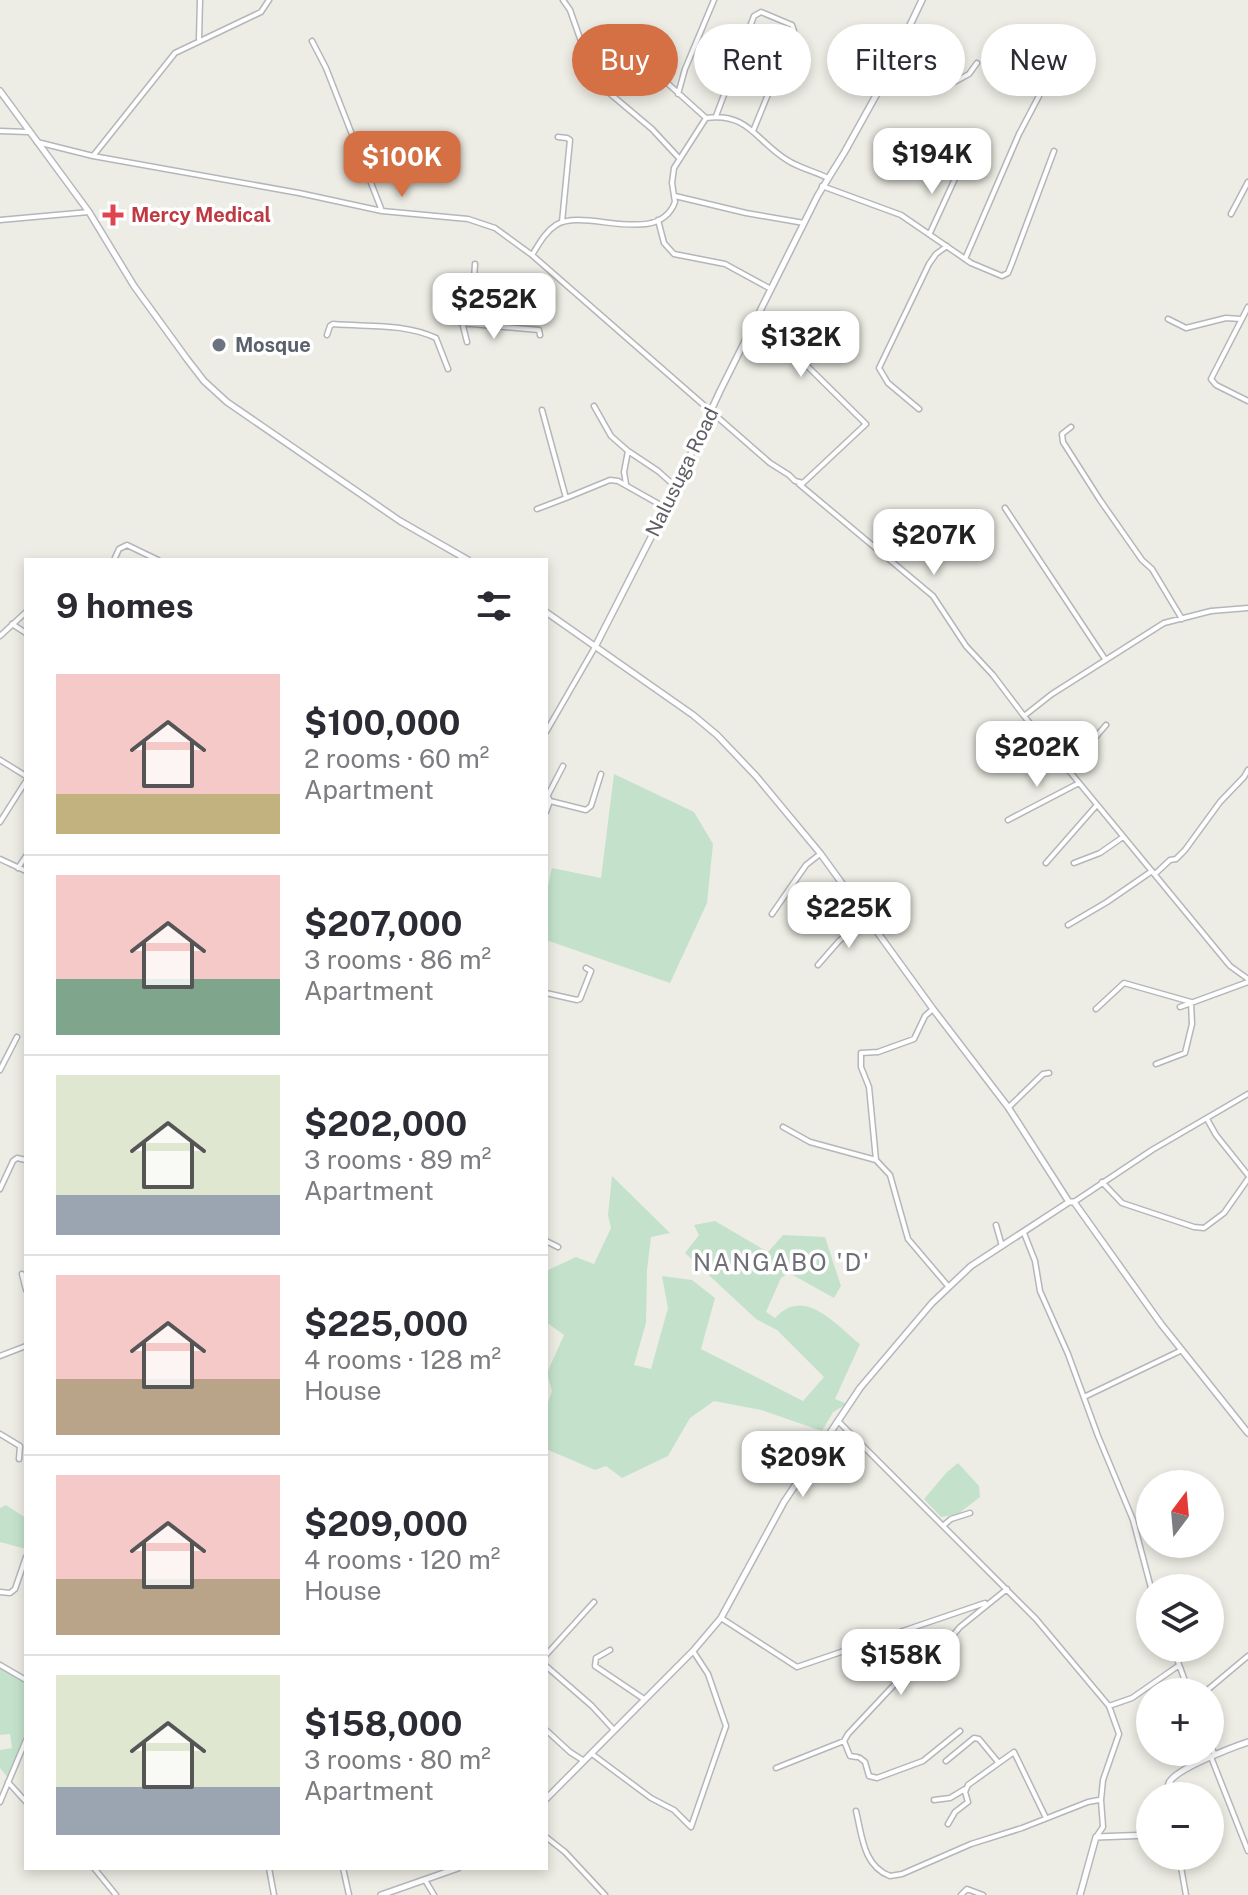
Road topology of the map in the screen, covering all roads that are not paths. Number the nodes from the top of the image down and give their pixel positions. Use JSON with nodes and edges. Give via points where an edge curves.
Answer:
{"nodes":[{"id":1,"x":200,"y":0,"type":"edge"},
{"id":2,"x":269,"y":0,"type":"edge"},
{"id":3,"x":563,"y":0,"type":"edge"},
{"id":4,"x":714,"y":0,"type":"edge"},
{"id":5,"x":922,"y":0,"type":"edge"},
{"id":6,"x":911,"y":24,"type":"edge"},
{"id":7,"x":199,"y":39,"type":"junction"},
{"id":8,"x":312,"y":41,"type":"dead end"},
{"id":9,"x":977,"y":63,"type":"dead end"},
{"id":10,"x":965,"y":76,"type":"edge"},
{"id":11,"x":0,"y":91,"type":"edge"},
{"id":12,"x":678,"y":94,"type":"joint"},
{"id":13,"x":875,"y":96,"type":"edge"},
{"id":14,"x":1039,"y":96,"type":"edge"},
{"id":15,"x":716,"y":116,"type":"junction"},
{"id":16,"x":706,"y":118,"type":"junction"},
{"id":17,"x":0,"y":131,"type":"edge"},
{"id":18,"x":753,"y":131,"type":"junction"},
{"id":19,"x":28,"y":132,"type":"junction"},
{"id":20,"x":558,"y":137,"type":"dead end"},
{"id":21,"x":35,"y":141,"type":"junction"},
{"id":22,"x":1054,"y":151,"type":"dead end"},
{"id":23,"x":93,"y":156,"type":"junction"},
{"id":24,"x":679,"y":158,"type":"junction"},
{"id":25,"x":959,"y":170,"type":"dead end"},
{"id":26,"x":828,"y":178,"type":"junction"},
{"id":27,"x":1248,"y":182,"type":"edge"},
{"id":28,"x":822,"y":186,"type":"junction"},
{"id":29,"x":675,"y":196,"type":"junction"},
{"id":30,"x":382,"y":211,"type":"junction"},
{"id":31,"x":89,"y":212,"type":"junction"},
{"id":32,"x":1231,"y":214,"type":"dead end"},
{"id":33,"x":0,"y":220,"type":"edge"},
{"id":34,"x":658,"y":220,"type":"junction"},
{"id":35,"x":562,"y":222,"type":"junction"},
{"id":36,"x":804,"y":223,"type":"junction"},
{"id":37,"x":930,"y":234,"type":"junction"},
{"id":38,"x":947,"y":246,"type":"junction"},
{"id":39,"x":532,"y":255,"type":"junction"},
{"id":40,"x":965,"y":259,"type":"junction"},
{"id":41,"x":475,"y":264,"type":"dead end"},
{"id":42,"x":771,"y":289,"type":"junction"},
{"id":43,"x":1248,"y":307,"type":"edge"},
{"id":44,"x":1168,"y":319,"type":"dead end"},
{"id":45,"x":1241,"y":319,"type":"junction"},
{"id":46,"x":461,"y":323,"type":"junction"},
{"id":47,"x":752,"y":328,"type":"junction"},
{"id":48,"x":327,"y":335,"type":"dead end"},
{"id":49,"x":540,"y":335,"type":"dead end"},
{"id":50,"x":467,"y":342,"type":"dead end"},
{"id":51,"x":448,"y":369,"type":"dead end"},
{"id":52,"x":1248,"y":401,"type":"edge"},
{"id":53,"x":594,"y":406,"type":"dead end"},
{"id":54,"x":919,"y":409,"type":"dead end"},
{"id":55,"x":542,"y":410,"type":"dead end"},
{"id":56,"x":712,"y":413,"type":"junction"},
{"id":57,"x":1071,"y":427,"type":"dead end"},
{"id":58,"x":628,"y":451,"type":"junction"},
{"id":59,"x":799,"y":483,"type":"junction"},
{"id":60,"x":626,"y":484,"type":"junction"},
{"id":61,"x":676,"y":487,"type":"junction"},
{"id":62,"x":566,"y":498,"type":"junction"},
{"id":63,"x":666,"y":508,"type":"junction"},
{"id":64,"x":1005,"y":508,"type":"dead end"},
{"id":65,"x":537,"y":509,"type":"dead end"},
{"id":66,"x":115,"y":558,"type":"edge"},
{"id":67,"x":154,"y":558,"type":"edge"},
{"id":68,"x":465,"y":558,"type":"edge"},
{"id":69,"x":1248,"y":608,"type":"edge"},
{"id":70,"x":548,"y":613,"type":"edge"},
{"id":71,"x":24,"y":614,"type":"edge"},
{"id":72,"x":1182,"y":619,"type":"junction"},
{"id":73,"x":12,"y":624,"type":"junction"},
{"id":74,"x":24,"y":632,"type":"edge"},
{"id":75,"x":0,"y":636,"type":"edge"},
{"id":76,"x":595,"y":647,"type":"junction"},
{"id":77,"x":1105,"y":659,"type":"junction"},
{"id":78,"x":1024,"y":716,"type":"junction"},
{"id":79,"x":1106,"y":725,"type":"dead end"},
{"id":80,"x":548,"y":729,"type":"edge"},
{"id":81,"x":0,"y":760,"type":"edge"},
{"id":82,"x":563,"y":766,"type":"dead end"},
{"id":83,"x":1067,"y":770,"type":"junction"},
{"id":84,"x":1248,"y":770,"type":"edge"},
{"id":85,"x":601,"y":774,"type":"dead end"},
{"id":86,"x":24,"y":777,"type":"edge"},
{"id":87,"x":24,"y":781,"type":"edge"},
{"id":88,"x":1079,"y":783,"type":"junction"},
{"id":89,"x":548,"y":796,"type":"edge"},
{"id":90,"x":1096,"y":806,"type":"junction"},
{"id":91,"x":1008,"y":820,"type":"dead end"},
{"id":92,"x":0,"y":822,"type":"edge"},
{"id":93,"x":1123,"y":837,"type":"junction"},
{"id":94,"x":820,"y":853,"type":"junction"},
{"id":95,"x":0,"y":859,"type":"edge"},
{"id":96,"x":24,"y":859,"type":"edge"},
{"id":97,"x":1046,"y":863,"type":"dead end"},
{"id":98,"x":1074,"y":863,"type":"dead end"},
{"id":99,"x":18,"y":868,"type":"junction"},
{"id":100,"x":24,"y":870,"type":"edge"},
{"id":101,"x":1154,"y":872,"type":"junction"},
{"id":102,"x":772,"y":914,"type":"dead end"},
{"id":103,"x":867,"y":918,"type":"junction"},
{"id":104,"x":1068,"y":925,"type":"dead end"},
{"id":105,"x":818,"y":965,"type":"dead end"},
{"id":106,"x":591,"y":970,"type":"dead end"},
{"id":107,"x":1248,"y":980,"type":"edge"},
{"id":108,"x":548,"y":993,"type":"edge"},
{"id":109,"x":1191,"y":1002,"type":"junction"},
{"id":110,"x":1180,"y":1007,"type":"dead end"},
{"id":111,"x":933,"y":1009,"type":"junction"},
{"id":112,"x":1096,"y":1009,"type":"dead end"},
{"id":113,"x":17,"y":1037,"type":"dead end"},
{"id":114,"x":1156,"y":1064,"type":"dead end"},
{"id":115,"x":0,"y":1070,"type":"edge"},
{"id":116,"x":1049,"y":1073,"type":"dead end"},
{"id":117,"x":1248,"y":1094,"type":"edge"},
{"id":118,"x":1008,"y":1107,"type":"junction"},
{"id":119,"x":1207,"y":1119,"type":"junction"},
{"id":120,"x":783,"y":1127,"type":"dead end"},
{"id":121,"x":24,"y":1160,"type":"edge"},
{"id":122,"x":876,"y":1160,"type":"junction"},
{"id":123,"x":1248,"y":1177,"type":"edge"},
{"id":124,"x":1102,"y":1182,"type":"junction"},
{"id":125,"x":0,"y":1189,"type":"edge"},
{"id":126,"x":1071,"y":1202,"type":"junction"},
{"id":127,"x":996,"y":1225,"type":"dead end"},
{"id":128,"x":1024,"y":1233,"type":"junction"},
{"id":129,"x":548,"y":1242,"type":"edge"},
{"id":130,"x":1002,"y":1246,"type":"junction"},
{"id":131,"x":558,"y":1247,"type":"dead end"},
{"id":132,"x":22,"y":1274,"type":"dead end"},
{"id":133,"x":24,"y":1282,"type":"edge"},
{"id":134,"x":948,"y":1286,"type":"junction"},
{"id":135,"x":24,"y":1347,"type":"edge"},
{"id":136,"x":1182,"y":1350,"type":"junction"},
{"id":137,"x":0,"y":1356,"type":"edge"},
{"id":138,"x":1083,"y":1397,"type":"junction"},
{"id":139,"x":838,"y":1421,"type":"junction"},
{"id":140,"x":1248,"y":1433,"type":"edge"},
{"id":141,"x":0,"y":1434,"type":"edge"},
{"id":142,"x":19,"y":1459,"type":"dead end"},
{"id":143,"x":970,"y":1513,"type":"dead end"},
{"id":144,"x":944,"y":1525,"type":"junction"},
{"id":145,"x":24,"y":1563,"type":"edge"},
{"id":146,"x":1147,"y":1574,"type":"edge"},
{"id":147,"x":1007,"y":1589,"type":"junction"},
{"id":148,"x":0,"y":1592,"type":"edge"},
{"id":149,"x":594,"y":1602,"type":"dead end"},
{"id":150,"x":989,"y":1602,"type":"junction"},
{"id":151,"x":721,"y":1618,"type":"junction"},
{"id":152,"x":610,"y":1650,"type":"dead end"},
{"id":153,"x":693,"y":1651,"type":"junction"},
{"id":154,"x":548,"y":1653,"type":"edge"},
{"id":155,"x":1248,"y":1656,"type":"edge"},
{"id":156,"x":1177,"y":1662,"type":"edge"},
{"id":157,"x":0,"y":1665,"type":"edge"},
{"id":158,"x":1178,"y":1666,"type":"junction"},
{"id":159,"x":548,"y":1668,"type":"edge"},
{"id":160,"x":1183,"y":1678,"type":"edge"},
{"id":161,"x":1222,"y":1678,"type":"edge"},
{"id":162,"x":24,"y":1679,"type":"edge"},
{"id":163,"x":644,"y":1699,"type":"junction"},
{"id":164,"x":1109,"y":1706,"type":"junction"},
{"id":165,"x":614,"y":1731,"type":"junction"},
{"id":166,"x":960,"y":1731,"type":"dead end"},
{"id":167,"x":548,"y":1732,"type":"edge"},
{"id":168,"x":844,"y":1741,"type":"junction"},
{"id":169,"x":1248,"y":1742,"type":"edge"},
{"id":170,"x":24,"y":1745,"type":"edge"},
{"id":171,"x":1224,"y":1750,"type":"edge"},
{"id":172,"x":592,"y":1754,"type":"junction"},
{"id":173,"x":584,"y":1761,"type":"junction"},
{"id":174,"x":946,"y":1761,"type":"dead end"},
{"id":175,"x":998,"y":1762,"type":"junction"},
{"id":176,"x":1193,"y":1766,"type":"edge"},
{"id":177,"x":1217,"y":1766,"type":"edge"},
{"id":178,"x":776,"y":1768,"type":"dead end"},
{"id":179,"x":8,"y":1782,"type":"junction"},
{"id":180,"x":1171,"y":1782,"type":"edge"},
{"id":181,"x":965,"y":1789,"type":"junction"},
{"id":182,"x":548,"y":1797,"type":"edge"},
{"id":183,"x":24,"y":1800,"type":"edge"},
{"id":184,"x":934,"y":1800,"type":"dead end"},
{"id":185,"x":1101,"y":1800,"type":"junction"},
{"id":186,"x":0,"y":1802,"type":"edge"},
{"id":187,"x":856,"y":1811,"type":"dead end"},
{"id":188,"x":1046,"y":1818,"type":"junction"},
{"id":189,"x":948,"y":1824,"type":"dead end"},
{"id":190,"x":1136,"y":1836,"type":"edge"},
{"id":191,"x":1096,"y":1837,"type":"junction"},
{"id":192,"x":548,"y":1838,"type":"edge"},
{"id":193,"x":1248,"y":1851,"type":"edge"},
{"id":194,"x":96,"y":1870,"type":"edge"},
{"id":195,"x":269,"y":1870,"type":"edge"},
{"id":196,"x":343,"y":1870,"type":"edge"},
{"id":197,"x":452,"y":1870,"type":"edge"},
{"id":198,"x":1182,"y":1870,"type":"edge"},
{"id":199,"x":425,"y":1880,"type":"junction"},
{"id":200,"x":394,"y":1893,"type":"edge"},
{"id":201,"x":116,"y":1895,"type":"edge"},
{"id":202,"x":274,"y":1895,"type":"edge"},
{"id":203,"x":349,"y":1895,"type":"edge"},
{"id":204,"x":381,"y":1895,"type":"edge"},
{"id":205,"x":434,"y":1895,"type":"edge"},
{"id":206,"x":605,"y":1895,"type":"edge"},
{"id":207,"x":961,"y":1895,"type":"edge"},
{"id":208,"x":983,"y":1895,"type":"edge"},
{"id":209,"x":1080,"y":1895,"type":"edge"},
{"id":210,"x":1186,"y":1895,"type":"edge"}],
"edges":[{"from":1,"to":7,"type":"street"},
{"from":2,"to":7,"type":"street","via":[[261,12]]},
{"from":3,"to":24,"type":"street","via":[[595,81]]},
{"from":4,"to":12,"type":"street"},
{"from":5,"to":6,"type":"street","name":"Nalusuga Road"},
{"from":7,"to":23,"type":"street","via":[[175,53]]},
{"from":8,"to":30,"type":"street"},
{"from":9,"to":10,"type":"street"},
{"from":11,"to":19,"type":"street"},
{"from":12,"to":16,"type":"street"},
{"from":13,"to":26,"type":"street","name":"Nalusuga Road"},
{"from":14,"to":40,"type":"street"},
{"from":15,"to":16,"type":"street"},
{"from":15,"to":18,"type":"street"},
{"from":15,"to":18,"type":"street","via":[[754,16],[761,12],[792,25],[794,31]]},
{"from":16,"to":24,"type":"street"},
{"from":17,"to":19,"type":"street"},
{"from":18,"to":26,"type":"street","via":[[789,162]]},
{"from":19,"to":21,"type":"street"},
{"from":20,"to":35,"type":"street","via":[[570,140]]},
{"from":21,"to":23,"type":"street"},
{"from":21,"to":31,"type":"street"},
{"from":22,"to":40,"type":"street","via":[[1008,273],[998,275]]},
{"from":23,"to":30,"type":"street"},
{"from":24,"to":29,"type":"street","via":[[672,177]]},
{"from":25,"to":37,"type":"street"},
{"from":26,"to":28,"type":"street","name":"Nalusuga Road"},
{"from":27,"to":32,"type":"street"},
{"from":28,"to":36,"type":"street","name":"Nalusuga Road"},
{"from":28,"to":37,"type":"street","via":[[901,215]]},
{"from":29,"to":34,"type":"street","via":[[673,209]]},
{"from":29,"to":36,"type":"street"},
{"from":30,"to":39,"type":"street","via":[[468,219],[495,228]]},
{"from":31,"to":33,"type":"street"},
{"from":31,"to":68,"type":"street","via":[[134,286],[204,381],[400,521]]},
{"from":34,"to":35,"type":"street","via":[[617,225]]},
{"from":34,"to":42,"type":"street","via":[[664,243],[674,254],[725,264]]},
{"from":35,"to":39,"type":"street"},
{"from":36,"to":42,"type":"street","name":"Nalusuga Road"},
{"from":37,"to":38,"type":"street"},
{"from":38,"to":40,"type":"street"},
{"from":38,"to":54,"type":"street","via":[[929,264],[879,368],[888,383]]},
{"from":39,"to":56,"type":"street"},
{"from":41,"to":46,"type":"street","via":[[473,294],[458,306]]},
{"from":42,"to":47,"type":"street","name":"Nalusuga Road"},
{"from":43,"to":45,"type":"street"},
{"from":44,"to":45,"type":"street","via":[[1186,328]]},
{"from":45,"to":52,"type":"street","via":[[1211,379]]},
{"from":46,"to":49,"type":"street","via":[[539,330]]},
{"from":46,"to":50,"type":"street"},
{"from":47,"to":56,"type":"street","name":"Nalusuga Road"},
{"from":47,"to":59,"type":"street","via":[[795,354],[866,424]]},
{"from":48,"to":51,"type":"street","via":[[333,324],[430,335],[438,340]]},
{"from":53,"to":58,"type":"street","via":[[611,436]]},
{"from":55,"to":62,"type":"street"},
{"from":56,"to":59,"type":"street"},
{"from":56,"to":61,"type":"street","name":"Nalusuga Road"},
{"from":57,"to":72,"type":"street","via":[[1062,434],[1063,442]]},
{"from":58,"to":60,"type":"street"},
{"from":58,"to":61,"type":"street"},
{"from":59,"to":78,"type":"street","via":[[933,596]]},
{"from":60,"to":62,"type":"street","via":[[610,480]]},
{"from":60,"to":63,"type":"street"},
{"from":61,"to":63,"type":"street","name":"Nalusuga Road"},
{"from":62,"to":65,"type":"street"},
{"from":63,"to":76,"type":"street","name":"Nalusuga Road"},
{"from":64,"to":77,"type":"street"},
{"from":66,"to":67,"type":"street","via":[[127,545]]},
{"from":69,"to":72,"type":"street"},
{"from":70,"to":76,"type":"street"},
{"from":71,"to":73,"type":"street"},
{"from":72,"to":77,"type":"street","via":[[1157,626]]},
{"from":73,"to":74,"type":"street"},
{"from":73,"to":75,"type":"street"},
{"from":76,"to":80,"type":"street"},
{"from":76,"to":94,"type":"street","via":[[717,735]]},
{"from":77,"to":78,"type":"street"},
{"from":78,"to":83,"type":"street"},
{"from":79,"to":83,"type":"street"},
{"from":81,"to":86,"type":"street"},
{"from":82,"to":89,"type":"street"},
{"from":83,"to":88,"type":"street"},
{"from":84,"to":101,"type":"street","via":[[1185,850]]},
{"from":85,"to":89,"type":"street","via":[[586,810]]},
{"from":87,"to":92,"type":"street"},
{"from":88,"to":90,"type":"street"},
{"from":88,"to":91,"type":"street"},
{"from":90,"to":93,"type":"street"},
{"from":90,"to":97,"type":"street"},
{"from":93,"to":98,"type":"street"},
{"from":93,"to":101,"type":"street"},
{"from":94,"to":102,"type":"street"},
{"from":94,"to":103,"type":"street"},
{"from":95,"to":99,"type":"street"},
{"from":96,"to":99,"type":"street"},
{"from":99,"to":100,"type":"street"},
{"from":101,"to":104,"type":"street"},
{"from":101,"to":107,"type":"street","via":[[1230,966]]},
{"from":103,"to":105,"type":"street"},
{"from":103,"to":111,"type":"street"},
{"from":106,"to":108,"type":"street","via":[[577,1000]]},
{"from":107,"to":109,"type":"street"},
{"from":109,"to":110,"type":"street"},
{"from":109,"to":112,"type":"street","via":[[1124,983]]},
{"from":109,"to":114,"type":"street","via":[[1185,1053]]},
{"from":111,"to":118,"type":"street"},
{"from":111,"to":122,"type":"street","via":[[912,1041],[861,1053]]},
{"from":113,"to":115,"type":"street"},
{"from":116,"to":118,"type":"street"},
{"from":117,"to":119,"type":"street"},
{"from":118,"to":126,"type":"street"},
{"from":119,"to":123,"type":"street"},
{"from":119,"to":124,"type":"street"},
{"from":120,"to":122,"type":"street","via":[[810,1142]]},
{"from":121,"to":125,"type":"street","via":[[13,1161]]},
{"from":122,"to":134,"type":"street","via":[[890,1175],[908,1239]]},
{"from":123,"to":124,"type":"street","via":[[1224,1213],[1204,1228],[1122,1203]]},
{"from":124,"to":126,"type":"street"},
{"from":126,"to":128,"type":"street"},
{"from":126,"to":136,"type":"street"},
{"from":127,"to":130,"type":"street"},
{"from":128,"to":130,"type":"street"},
{"from":128,"to":138,"type":"street","via":[[1040,1291]]},
{"from":129,"to":131,"type":"street"},
{"from":130,"to":134,"type":"street"},
{"from":132,"to":133,"type":"street"},
{"from":134,"to":139,"type":"street"},
{"from":135,"to":137,"type":"street"},
{"from":136,"to":138,"type":"street"},
{"from":136,"to":140,"type":"street"},
{"from":138,"to":146,"type":"street","via":[[1133,1520]]},
{"from":139,"to":144,"type":"street"},
{"from":139,"to":151,"type":"street","via":[[784,1502]]},
{"from":141,"to":142,"type":"street","via":[[20,1446]]},
{"from":143,"to":144,"type":"street"},
{"from":144,"to":147,"type":"street"},
{"from":145,"to":148,"type":"street","via":[[15,1589]]},
{"from":147,"to":150,"type":"street"},
{"from":147,"to":164,"type":"street"},
{"from":149,"to":154,"type":"street"},
{"from":150,"to":151,"type":"street","via":[[797,1667]]},
{"from":150,"to":168,"type":"street","via":[[938,1653],[894,1685]]},
{"from":151,"to":153,"type":"street"},
{"from":152,"to":163,"type":"street","via":[[596,1658],[595,1666]]},
{"from":153,"to":163,"type":"street"},
{"from":153,"to":172,"type":"street","via":[[708,1674],[726,1726],[691,1827]]},
{"from":155,"to":161,"type":"street"},
{"from":156,"to":158,"type":"street"},
{"from":157,"to":162,"type":"street"},
{"from":158,"to":160,"type":"street"},
{"from":158,"to":164,"type":"street","via":[[1132,1698]]},
{"from":159,"to":165,"type":"street"},
{"from":163,"to":165,"type":"street"},
{"from":164,"to":185,"type":"street","via":[[1119,1734]]},
{"from":165,"to":172,"type":"street"},
{"from":166,"to":168,"type":"street","via":[[923,1761],[877,1778],[869,1776],[865,1762],[849,1755]]},
{"from":167,"to":173,"type":"street"},
{"from":168,"to":178,"type":"street"},
{"from":169,"to":171,"type":"street"},
{"from":170,"to":179,"type":"street"},
{"from":172,"to":173,"type":"street"},
{"from":173,"to":182,"type":"street"},
{"from":174,"to":175,"type":"street","via":[[974,1738]]},
{"from":175,"to":181,"type":"street"},
{"from":175,"to":188,"type":"street","via":[[1015,1753]]},
{"from":176,"to":180,"type":"street"},
{"from":177,"to":193,"type":"street"},
{"from":179,"to":183,"type":"street"},
{"from":179,"to":186,"type":"street"},
{"from":181,"to":184,"type":"street"},
{"from":181,"to":189,"type":"street","via":[[968,1802]]},
{"from":185,"to":188,"type":"street"},
{"from":185,"to":191,"type":"street","via":[[1103,1827]]},
{"from":187,"to":188,"type":"street","via":[[866,1853],[890,1876]]},
{"from":190,"to":191,"type":"street"},
{"from":191,"to":209,"type":"street"},
{"from":192,"to":206,"type":"street"},
{"from":194,"to":201,"type":"street"},
{"from":195,"to":202,"type":"street"},
{"from":196,"to":203,"type":"street"},
{"from":197,"to":199,"type":"street"},
{"from":198,"to":210,"type":"street"},
{"from":199,"to":200,"type":"street"},
{"from":199,"to":205,"type":"street"},
{"from":200,"to":204,"type":"street"},
{"from":207,"to":208,"type":"street","via":[[967,1889]]}]}
